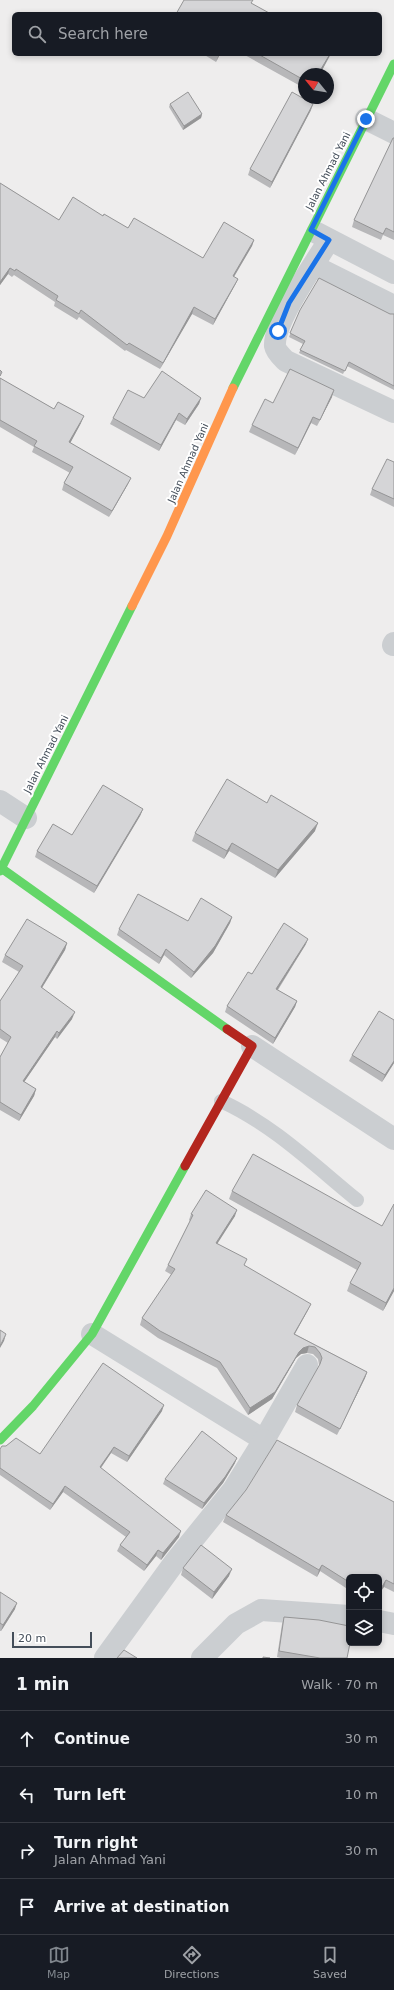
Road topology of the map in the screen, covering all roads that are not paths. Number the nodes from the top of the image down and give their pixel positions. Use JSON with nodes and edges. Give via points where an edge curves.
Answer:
{"nodes":[{"id":1,"x":394,"y":64,"type":"edge"},
{"id":2,"x":366,"y":119,"type":"junction"},
{"id":3,"x":394,"y":133,"type":"edge"},
{"id":4,"x":311,"y":230,"type":"junction"},
{"id":5,"x":329,"y":240,"type":"junction"},
{"id":6,"x":314,"y":266,"type":"junction"},
{"id":7,"x":394,"y":273,"type":"edge"},
{"id":8,"x":394,"y":306,"type":"edge"},
{"id":9,"x":394,"y":412,"type":"edge"},
{"id":10,"x":0,"y":801,"type":"edge"},
{"id":11,"x":26,"y":818,"type":"junction"},
{"id":12,"x":1,"y":869,"type":"edge"},
{"id":13,"x":252,"y":1046,"type":"junction"},
{"id":14,"x":221,"y":1101,"type":"junction"},
{"id":15,"x":394,"y":1139,"type":"edge"},
{"id":16,"x":358,"y":1200,"type":"dead end"},
{"id":17,"x":92,"y":1334,"type":"junction"},
{"id":18,"x":307,"y":1365,"type":"dead end"},
{"id":19,"x":0,"y":1440,"type":"edge"},
{"id":20,"x":264,"y":1440,"type":"junction"},
{"id":21,"x":346,"y":1616,"type":"edge"},
{"id":22,"x":382,"y":1622,"type":"edge"},
{"id":23,"x":394,"y":1624,"type":"edge"},
{"id":24,"x":105,"y":1658,"type":"edge"},
{"id":25,"x":202,"y":1658,"type":"edge"}],
"edges":[{"from":1,"to":2,"type":"street","name":"Jalan Ahmad Yani"},
{"from":2,"to":3,"type":"street"},
{"from":2,"to":4,"type":"street","name":"Jalan Ahmad Yani"},
{"from":4,"to":5,"type":"street"},
{"from":4,"to":11,"type":"street","name":"Jalan Ahmad Yani","via":[[232,391],[167,536]]},
{"from":5,"to":6,"type":"street"},
{"from":5,"to":7,"type":"street"},
{"from":6,"to":8,"type":"street"},
{"from":6,"to":9,"type":"street","via":[[289,303],[275,346],[279,354],[286,361]]},
{"from":10,"to":11,"type":"street"},
{"from":11,"to":12,"type":"street","name":"Jalan Ahmad Yani"},
{"from":12,"to":13,"type":"street"},
{"from":13,"to":14,"type":"street"},
{"from":13,"to":15,"type":"street"},
{"from":14,"to":16,"type":"lane","via":[[242,1110],[267,1128]]},
{"from":14,"to":17,"type":"street"},
{"from":17,"to":19,"type":"street","via":[[33,1406]]},
{"from":17,"to":20,"type":"street"},
{"from":18,"to":20,"type":"street"},
{"from":20,"to":24,"type":"street","via":[[233,1490],[174,1564]]},
{"from":21,"to":25,"type":"street","via":[[261,1610],[236,1624]]},
{"from":22,"to":23,"type":"street"}]}
